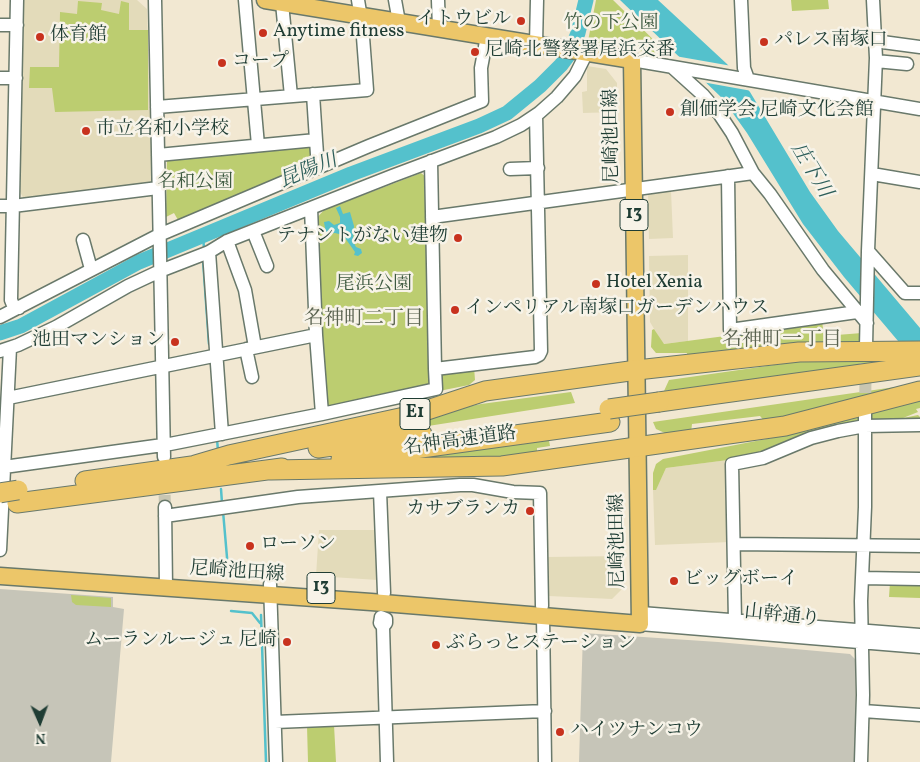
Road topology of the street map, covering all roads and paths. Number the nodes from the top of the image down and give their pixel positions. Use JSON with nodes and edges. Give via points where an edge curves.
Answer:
{"nodes":[{"id":1,"x":17,"y":0,"type":"edge"},
{"id":2,"x":155,"y":0,"type":"edge"},
{"id":3,"x":245,"y":0,"type":"edge"},
{"id":4,"x":265,"y":0,"type":"edge"},
{"id":5,"x":395,"y":0,"type":"edge"},
{"id":6,"x":438,"y":0,"type":"edge"},
{"id":7,"x":537,"y":0,"type":"edge"},
{"id":8,"x":740,"y":0,"type":"edge"},
{"id":9,"x":873,"y":0,"type":"edge"},
{"id":10,"x":282,"y":3,"type":"junction"},
{"id":11,"x":359,"y":8,"type":"edge"},
{"id":12,"x":399,"y":22,"type":"junction"},
{"id":13,"x":0,"y":25,"type":"edge"},
{"id":14,"x":17,"y":25,"type":"junction"},
{"id":15,"x":439,"y":28,"type":"junction"},
{"id":16,"x":487,"y":36,"type":"junction"},
{"id":17,"x":876,"y":40,"type":"junction"},
{"id":18,"x":536,"y":44,"type":"junction"},
{"id":19,"x":920,"y":47,"type":"edge"},
{"id":20,"x":584,"y":52,"type":"junction"},
{"id":21,"x":632,"y":60,"type":"junction"},
{"id":22,"x":876,"y":61,"type":"junction"},
{"id":23,"x":907,"y":64,"type":"dead end"},
{"id":24,"x":672,"y":66,"type":"junction"},
{"id":25,"x":0,"y":78,"type":"edge"},
{"id":26,"x":16,"y":78,"type":"junction"},
{"id":27,"x":747,"y":79,"type":"junction"},
{"id":28,"x":313,"y":94,"type":"junction"},
{"id":29,"x":291,"y":96,"type":"junction"},
{"id":30,"x":254,"y":99,"type":"junction"},
{"id":31,"x":875,"y":101,"type":"junction"},
{"id":32,"x":157,"y":107,"type":"junction"},
{"id":33,"x":920,"y":109,"type":"edge"},
{"id":34,"x":536,"y":115,"type":"junction"},
{"id":35,"x":316,"y":140,"type":"junction"},
{"id":36,"x":258,"y":145,"type":"junction"},
{"id":37,"x":158,"y":155,"type":"junction"},
{"id":38,"x":431,"y":161,"type":"junction"},
{"id":39,"x":318,"y":168,"type":"junction"},
{"id":40,"x":538,"y":168,"type":"junction"},
{"id":41,"x":510,"y":169,"type":"dead end"},
{"id":42,"x":753,"y":173,"type":"junction"},
{"id":43,"x":872,"y":174,"type":"junction"},
{"id":44,"x":728,"y":176,"type":"junction"},
{"id":45,"x":920,"y":182,"type":"edge"},
{"id":46,"x":158,"y":188,"type":"junction"},
{"id":47,"x":634,"y":190,"type":"junction"},
{"id":48,"x":538,"y":203,"type":"junction"},
{"id":49,"x":0,"y":206,"type":"edge"},
{"id":50,"x":13,"y":206,"type":"junction"},
{"id":51,"x":311,"y":208,"type":"junction"},
{"id":52,"x":432,"y":217,"type":"junction"},
{"id":53,"x":254,"y":231,"type":"junction"},
{"id":54,"x":159,"y":239,"type":"junction"},
{"id":55,"x":83,"y":240,"type":"dead end"},
{"id":56,"x":228,"y":241,"type":"junction"},
{"id":57,"x":206,"y":253,"type":"junction"},
{"id":58,"x":868,"y":254,"type":"junction"},
{"id":59,"x":267,"y":266,"type":"dead end"},
{"id":60,"x":160,"y":268,"type":"junction"},
{"id":61,"x":91,"y":269,"type":"junction"},
{"id":62,"x":920,"y":293,"type":"edge"},
{"id":63,"x":19,"y":308,"type":"junction"},
{"id":64,"x":863,"y":316,"type":"junction"},
{"id":65,"x":0,"y":317,"type":"edge"},
{"id":66,"x":316,"y":335,"type":"junction"},
{"id":67,"x":866,"y":347,"type":"tunnel mouth"},
{"id":68,"x":251,"y":348,"type":"junction"},
{"id":69,"x":5,"y":349,"type":"edge"},
{"id":70,"x":920,"y":351,"type":"edge"},
{"id":71,"x":213,"y":357,"type":"junction"},
{"id":72,"x":911,"y":365,"type":"edge"},
{"id":73,"x":161,"y":368,"type":"junction"},
{"id":74,"x":435,"y":369,"type":"junction"},
{"id":75,"x":637,"y":370,"type":"junction"},
{"id":76,"x":252,"y":377,"type":"dead end"},
{"id":77,"x":920,"y":391,"type":"edge"},
{"id":78,"x":8,"y":398,"type":"junction"},
{"id":79,"x":322,"y":414,"type":"junction"},
{"id":80,"x":609,"y":415,"type":"junction"},
{"id":81,"x":865,"y":420,"type":"junction"},
{"id":82,"x":920,"y":425,"type":"edge"},
{"id":83,"x":219,"y":435,"type":"junction"},
{"id":84,"x":637,"y":447,"type":"junction"},
{"id":85,"x":163,"y":451,"type":"junction"},
{"id":86,"x":195,"y":465,"type":"junction"},
{"id":87,"x":4,"y":467,"type":"junction"},
{"id":88,"x":271,"y":470,"type":"junction"},
{"id":89,"x":380,"y":491,"type":"junction"},
{"id":90,"x":5,"y":498,"type":"edge"},
{"id":91,"x":734,"y":544,"type":"junction"},
{"id":92,"x":864,"y":546,"type":"junction"},
{"id":93,"x":920,"y":546,"type":"edge"},
{"id":94,"x":0,"y":550,"type":"edge"},
{"id":95,"x":0,"y":566,"type":"edge"},
{"id":96,"x":0,"y":576,"type":"edge"},
{"id":97,"x":862,"y":578,"type":"junction"},
{"id":98,"x":920,"y":579,"type":"edge"},
{"id":99,"x":166,"y":582,"type":"junction"},
{"id":100,"x":270,"y":590,"type":"junction"},
{"id":101,"x":384,"y":593,"type":"junction"},
{"id":102,"x":543,"y":611,"type":"junction"},
{"id":103,"x":641,"y":619,"type":"junction"},
{"id":104,"x":736,"y":621,"type":"junction"},
{"id":105,"x":383,"y":627,"type":"dead end"},
{"id":106,"x":920,"y":635,"type":"edge"},
{"id":107,"x":862,"y":637,"type":"junction"},
{"id":108,"x":920,"y":647,"type":"edge"},
{"id":109,"x":545,"y":711,"type":"junction"},
{"id":110,"x":863,"y":711,"type":"junction"},
{"id":111,"x":920,"y":715,"type":"edge"},
{"id":112,"x":386,"y":718,"type":"junction"},
{"id":113,"x":275,"y":722,"type":"junction"},
{"id":114,"x":276,"y":762,"type":"edge"},
{"id":115,"x":387,"y":762,"type":"edge"},
{"id":116,"x":545,"y":762,"type":"edge"},
{"id":117,"x":861,"y":762,"type":"edge"}],
"edges":[{"from":1,"to":14,"type":"street"},
{"from":2,"to":32,"type":"street"},
{"from":3,"to":30,"type":"street"},
{"from":4,"to":10,"type":"main road"},
{"from":5,"to":12,"type":"street"},
{"from":6,"to":15,"type":"street"},
{"from":7,"to":18,"type":"street"},
{"from":8,"to":27,"type":"street"},
{"from":9,"to":17,"type":"street"},
{"from":10,"to":11,"type":"main road"},
{"from":10,"to":29,"type":"street"},
{"from":11,"to":12,"type":"main road"},
{"from":11,"to":28,"type":"street","via":[[367,90]]},
{"from":12,"to":15,"type":"main road"},
{"from":13,"to":14,"type":"street"},
{"from":14,"to":26,"type":"street"},
{"from":15,"to":16,"type":"main road"},
{"from":16,"to":18,"type":"main road"},
{"from":16,"to":39,"type":"street","via":[[481,68],[482,101]]},
{"from":17,"to":19,"type":"street"},
{"from":17,"to":22,"type":"street"},
{"from":18,"to":20,"type":"main road"},
{"from":20,"to":21,"type":"main road"},
{"from":20,"to":34,"type":"street","via":[[575,76]]},
{"from":21,"to":24,"type":"street"},
{"from":21,"to":47,"type":"main road","name":"尼崎池田線","number":"13"},
{"from":22,"to":23,"type":"street"},
{"from":22,"to":31,"type":"street"},
{"from":24,"to":27,"type":"street"},
{"from":24,"to":42,"type":"street","via":[[720,115]]},
{"from":25,"to":26,"type":"street"},
{"from":26,"to":50,"type":"street"},
{"from":27,"to":31,"type":"street"},
{"from":28,"to":29,"type":"street"},
{"from":28,"to":35,"type":"street"},
{"from":29,"to":30,"type":"street"},
{"from":30,"to":32,"type":"street"},
{"from":30,"to":36,"type":"street"},
{"from":31,"to":33,"type":"street"},
{"from":31,"to":43,"type":"street"},
{"from":32,"to":37,"type":"street"},
{"from":34,"to":38,"type":"street","via":[[496,137]]},
{"from":34,"to":40,"type":"street"},
{"from":35,"to":36,"type":"street"},
{"from":35,"to":39,"type":"street"},
{"from":36,"to":37,"type":"street"},
{"from":37,"to":46,"type":"street"},
{"from":38,"to":51,"type":"street"},
{"from":38,"to":52,"type":"street"},
{"from":39,"to":54,"type":"street"},
{"from":40,"to":41,"type":"street"},
{"from":40,"to":48,"type":"street"},
{"from":42,"to":44,"type":"street"},
{"from":42,"to":64,"type":"street","via":[[818,265]]},
{"from":43,"to":45,"type":"street"},
{"from":43,"to":58,"type":"street"},
{"from":44,"to":47,"type":"street"},
{"from":44,"to":64,"type":"street","via":[[730,330]]},
{"from":46,"to":50,"type":"street"},
{"from":46,"to":54,"type":"street"},
{"from":47,"to":48,"type":"street"},
{"from":47,"to":75,"type":"main road","name":"尼崎池田線","number":"13"},
{"from":48,"to":52,"type":"street"},
{"from":48,"to":74,"type":"street","via":[[539,355]]},
{"from":49,"to":50,"type":"street"},
{"from":50,"to":63,"type":"street","via":[[12,301]]},
{"from":51,"to":53,"type":"street"},
{"from":51,"to":66,"type":"street"},
{"from":52,"to":74,"type":"street"},
{"from":53,"to":56,"type":"street"},
{"from":53,"to":59,"type":"street"},
{"from":54,"to":60,"type":"street"},
{"from":54,"to":61,"type":"street"},
{"from":55,"to":61,"type":"street"},
{"from":56,"to":57,"type":"street"},
{"from":56,"to":68,"type":"street","via":[[245,290]]},
{"from":57,"to":60,"type":"street"},
{"from":57,"to":71,"type":"street"},
{"from":58,"to":62,"type":"street","via":[[905,292]]},
{"from":58,"to":64,"type":"street"},
{"from":60,"to":69,"type":"street","via":[[56,327]]},
{"from":60,"to":73,"type":"street"},
{"from":61,"to":63,"type":"street"},
{"from":63,"to":65,"type":"street"},
{"from":64,"to":67,"type":"street"},
{"from":66,"to":68,"type":"street"},
{"from":66,"to":79,"type":"street"},
{"from":68,"to":71,"type":"street"},
{"from":68,"to":76,"type":"street"},
{"from":69,"to":78,"type":"street"},
{"from":70,"to":72,"type":"highway","number":"E1"},
{"from":71,"to":73,"type":"street"},
{"from":71,"to":83,"type":"street"},
{"from":72,"to":75,"type":"highway","number":"E1","via":[[799,352]]},
{"from":72,"to":80,"type":"highway","name":"名神高速道路","number":"E1","bridge":true},
{"from":73,"to":78,"type":"street"},
{"from":73,"to":85,"type":"street"},
{"from":74,"to":79,"type":"street","via":[[436,388]]},
{"from":75,"to":84,"type":"main road","name":"尼崎池田線","number":"13"},
{"from":75,"to":86,"type":"highway","number":"E1","via":[[485,391],[410,416]]},
{"from":77,"to":84,"type":"highway","number":"E1","via":[[785,426]]},
{"from":78,"to":87,"type":"street"},
{"from":79,"to":83,"type":"street"},
{"from":80,"to":86,"type":"highway","name":"名神高速道路","number":"E1"},
{"from":80,"to":88,"type":"highway","name":"名神高速道路","number":"E1"},
{"from":81,"to":82,"type":"street"},
{"from":81,"to":91,"type":"street","via":[[763,458],[732,464]]},
{"from":81,"to":92,"type":"street"},
{"from":83,"to":85,"type":"street"},
{"from":84,"to":88,"type":"highway","number":"E1","via":[[502,466]]},
{"from":84,"to":103,"type":"main road","name":"尼崎池田線","number":"13"},
{"from":85,"to":87,"type":"street"},
{"from":86,"to":90,"type":"highway","name":"名神高速道路","number":"E1"},
{"from":87,"to":90,"type":"street"},
{"from":88,"to":90,"type":"highway","name":"名神高速道路","number":"E1"},
{"from":89,"to":99,"type":"street","via":[[165,511]]},
{"from":89,"to":101,"type":"street"},
{"from":89,"to":102,"type":"street","via":[[460,484],[540,493]]},
{"from":90,"to":94,"type":"street"},
{"from":91,"to":92,"type":"street"},
{"from":91,"to":104,"type":"street"},
{"from":92,"to":93,"type":"street"},
{"from":92,"to":97,"type":"street"},
{"from":95,"to":99,"type":"main road","name":"尼崎池田線","number":"13"},
{"from":96,"to":99,"type":"main road","name":"尼崎池田線","number":"13"},
{"from":97,"to":98,"type":"street"},
{"from":97,"to":107,"type":"street"},
{"from":99,"to":100,"type":"main road","name":"尼崎池田線","number":"13"},
{"from":100,"to":101,"type":"main road","name":"尼崎池田線","number":"13"},
{"from":100,"to":102,"type":"main road","name":"尼崎池田線","number":"13"},
{"from":100,"to":113,"type":"street"},
{"from":101,"to":102,"type":"main road","name":"尼崎池田線","number":"13"},
{"from":102,"to":103,"type":"main road","name":"尼崎池田線","number":"13"},
{"from":102,"to":109,"type":"street"},
{"from":103,"to":104,"type":"street","name":"山幹通り"},
{"from":103,"to":107,"type":"street","name":"山幹通り"},
{"from":104,"to":107,"type":"street","name":"山幹通り"},
{"from":105,"to":112,"type":"street"},
{"from":106,"to":107,"type":"street","name":"山幹通り"},
{"from":107,"to":108,"type":"street","name":"山幹通り"},
{"from":107,"to":110,"type":"street"},
{"from":109,"to":112,"type":"street"},
{"from":109,"to":116,"type":"street"},
{"from":110,"to":111,"type":"street"},
{"from":110,"to":117,"type":"street"},
{"from":112,"to":113,"type":"street"},
{"from":112,"to":115,"type":"street"},
{"from":113,"to":114,"type":"street"}]}
